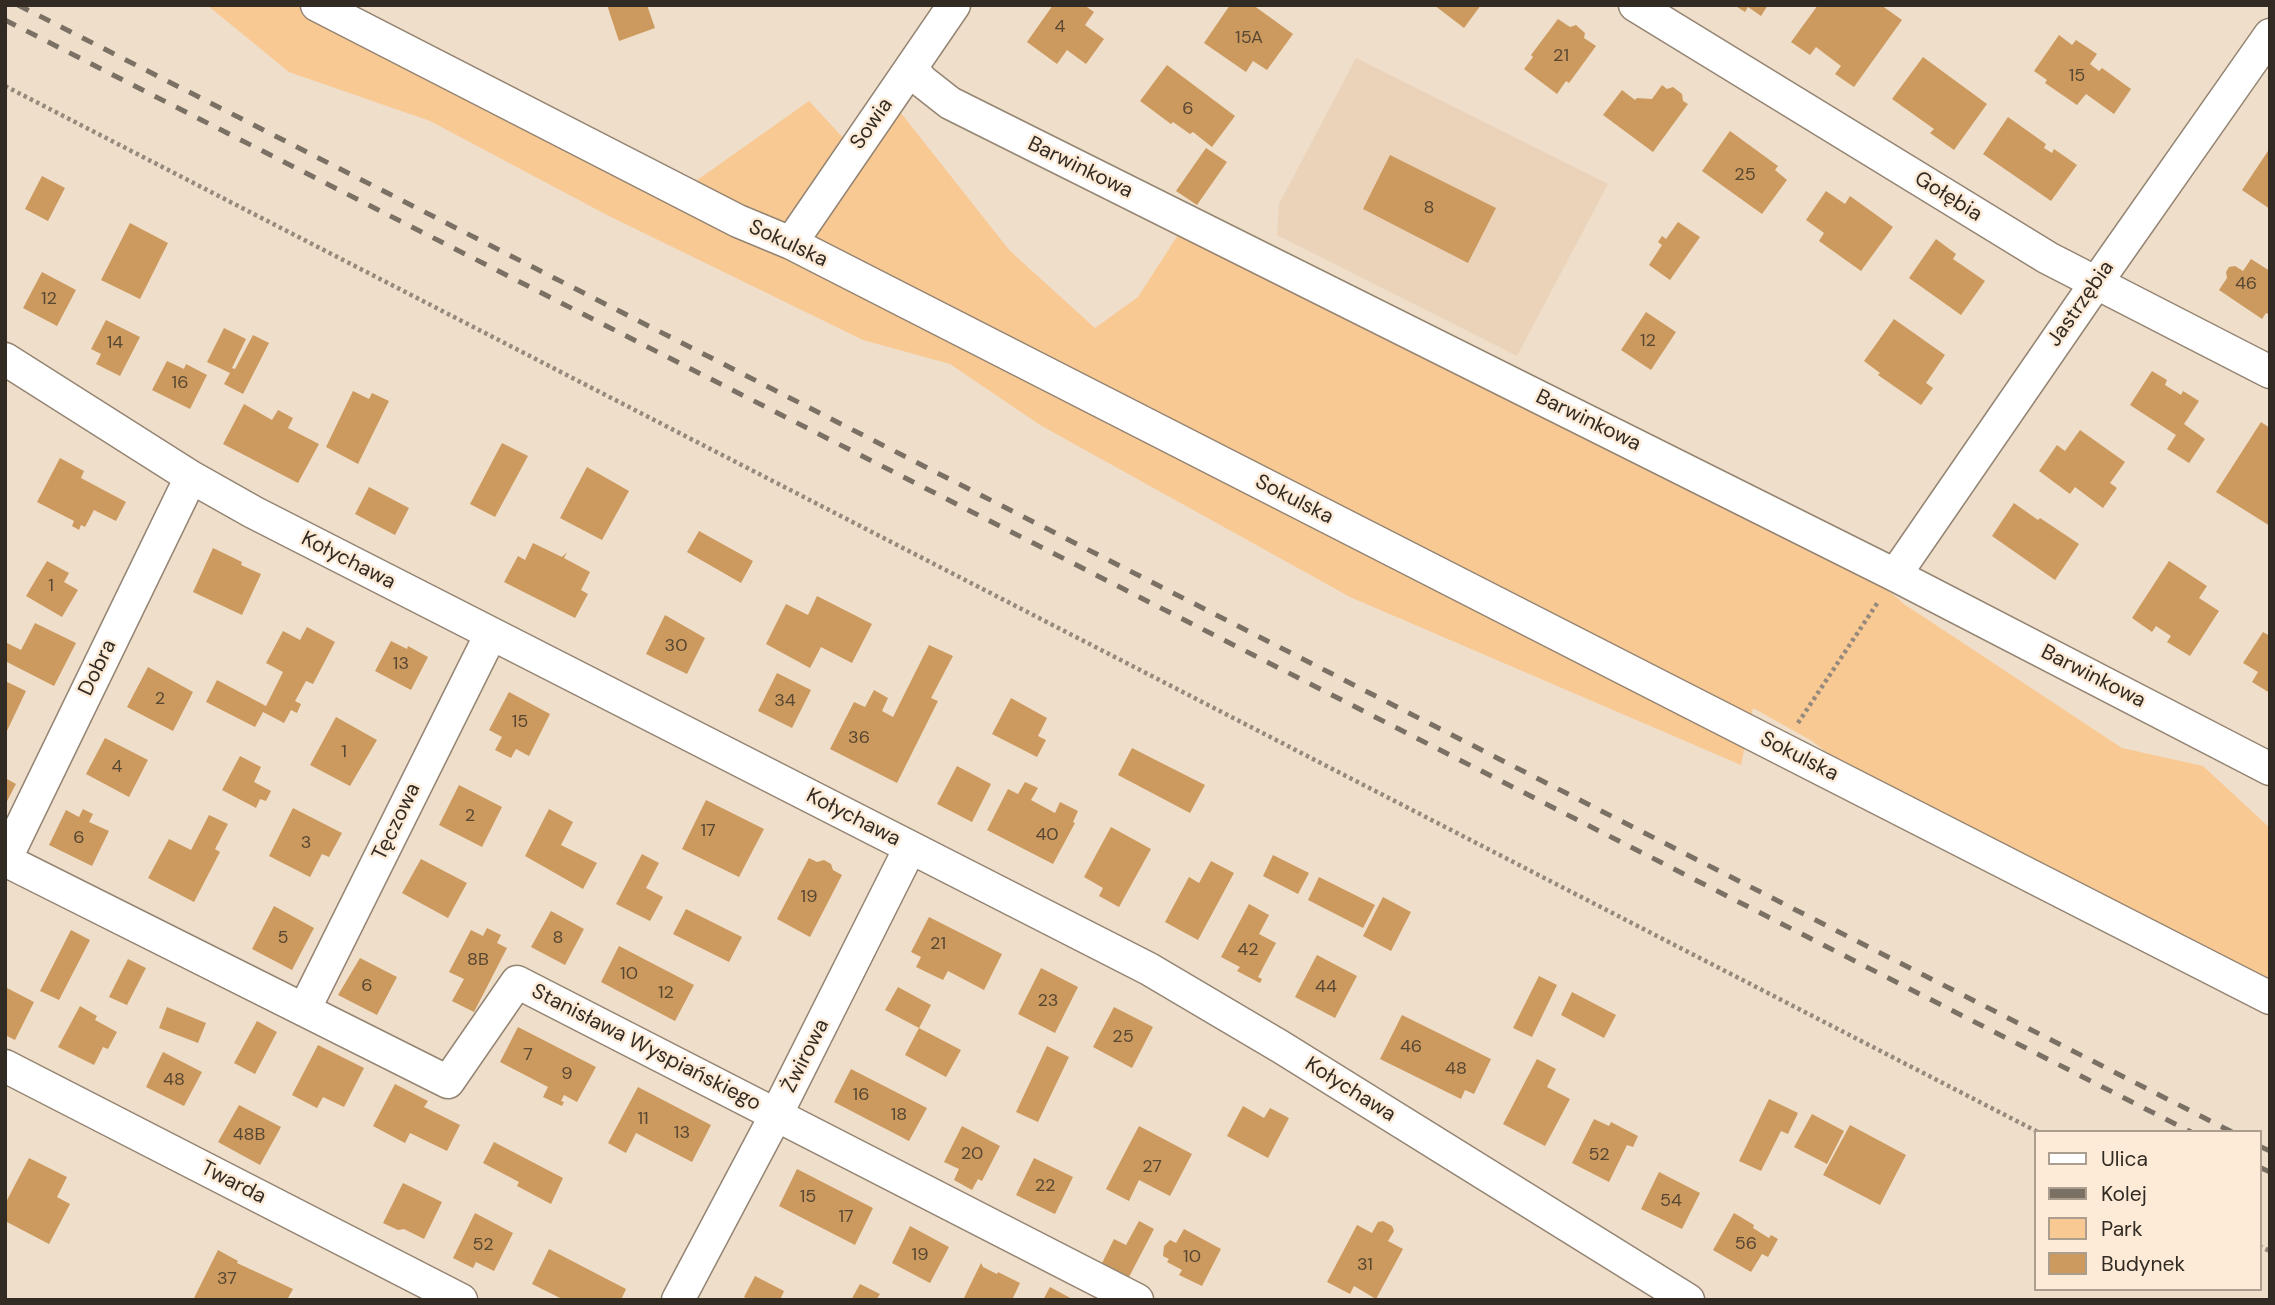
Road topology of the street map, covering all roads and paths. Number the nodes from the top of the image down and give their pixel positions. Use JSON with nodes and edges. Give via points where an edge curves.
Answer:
{"nodes":[{"id":1,"x":317,"y":5,"type":"edge"},
{"id":2,"x":954,"y":5,"type":"edge"},
{"id":3,"x":1635,"y":5,"type":"edge"},
{"id":4,"x":2270,"y":35,"type":"edge"},
{"id":5,"x":911,"y":68,"type":"junction"},
{"id":6,"x":5,"y":86,"type":"edge"},
{"id":7,"x":791,"y":243,"type":"junction"},
{"id":8,"x":2096,"y":283,"type":"junction"},
{"id":9,"x":5,"y":359,"type":"edge"},
{"id":10,"x":2270,"y":372,"type":"edge"},
{"id":11,"x":191,"y":477,"type":"junction"},
{"id":12,"x":1895,"y":575,"type":"junction"},
{"id":13,"x":491,"y":634,"type":"junction"},
{"id":14,"x":1781,"y":748,"type":"junction"},
{"id":15,"x":2270,"y":769,"type":"edge"},
{"id":16,"x":910,"y":848,"type":"junction"},
{"id":17,"x":5,"y":860,"type":"edge"},
{"id":18,"x":2270,"y":998,"type":"edge"},
{"id":19,"x":304,"y":1010,"type":"junction"},
{"id":20,"x":5,"y":1066,"type":"edge"},
{"id":21,"x":776,"y":1115,"type":"junction"},
{"id":22,"x":2034,"y":1130,"type":"edge"},
{"id":23,"x":461,"y":1300,"type":"edge"},
{"id":24,"x":678,"y":1300,"type":"edge"},
{"id":25,"x":1137,"y":1300,"type":"edge"},
{"id":26,"x":1688,"y":1300,"type":"edge"}],
"edges":[{"from":1,"to":7,"type":"street","name":"Sokulska","via":[[725,215]]},
{"from":2,"to":5,"type":"street","name":"Sowia"},
{"from":3,"to":8,"type":"street","name":"Gołębia"},
{"from":4,"to":8,"type":"street","name":"Jastrzębia"},
{"from":5,"to":7,"type":"street","name":"Sowia"},
{"from":5,"to":12,"type":"street","name":"Barwinkowa","via":[[950,103]]},
{"from":6,"to":22,"type":"path"},
{"from":7,"to":14,"type":"street","name":"Sokulska"},
{"from":8,"to":10,"type":"street","name":"Gołębia"},
{"from":8,"to":12,"type":"street","name":"Jastrzębia"},
{"from":9,"to":11,"type":"street","name":"Kołychawa"},
{"from":11,"to":13,"type":"street","name":"Kołychawa"},
{"from":11,"to":17,"type":"street","name":"Dobra"},
{"from":12,"to":14,"type":"path"},
{"from":12,"to":15,"type":"street","name":"Barwinkowa"},
{"from":13,"to":16,"type":"street","name":"Kołychawa"},
{"from":13,"to":19,"type":"street","name":"Tęczowa"},
{"from":14,"to":18,"type":"street","name":"Sokulska"},
{"from":16,"to":21,"type":"street","name":"Żwirowa"},
{"from":16,"to":26,"type":"street","name":"Kołychawa","via":[[1211,1004]]},
{"from":17,"to":19,"type":"street","name":"Stanisława Wyspiańskiego"},
{"from":19,"to":21,"type":"street","name":"Stanisława Wyspiańskiego","via":[[448,1082],[517,982]]},
{"from":20,"to":23,"type":"street","name":"Twarda"},
{"from":21,"to":24,"type":"street","name":"Żwirowa"},
{"from":21,"to":25,"type":"street","name":"Stanisława Wyspiańskiego"}]}
